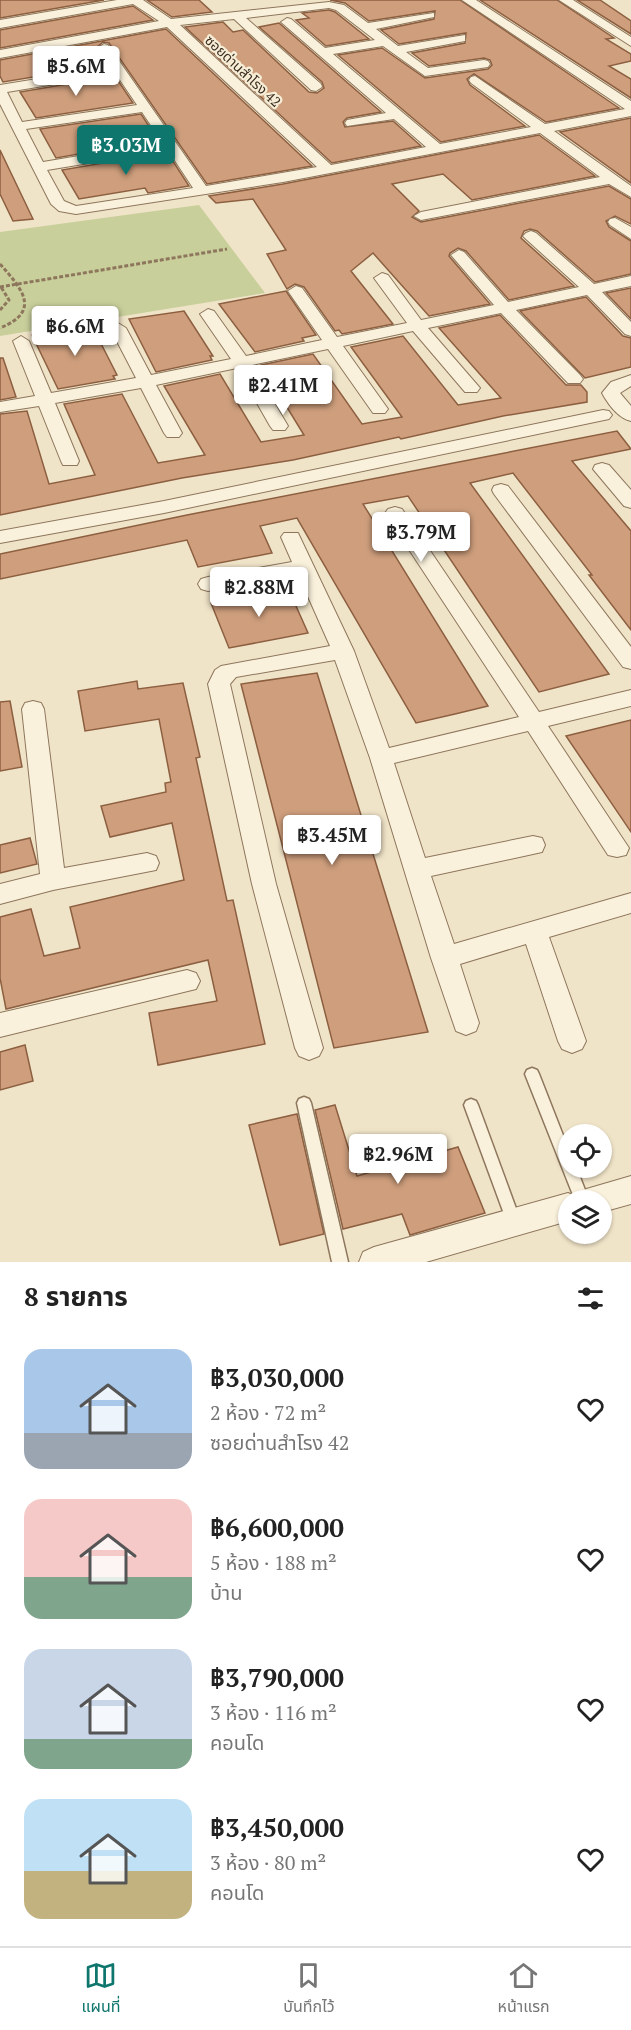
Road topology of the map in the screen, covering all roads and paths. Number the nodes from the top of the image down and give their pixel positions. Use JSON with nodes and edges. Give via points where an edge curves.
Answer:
{"nodes":[{"id":1,"x":136,"y":0,"type":"edge"},
{"id":2,"x":468,"y":0,"type":"edge"},
{"id":3,"x":565,"y":0,"type":"edge"},
{"id":4,"x":236,"y":15,"type":"junction"},
{"id":5,"x":430,"y":15,"type":"dead end"},
{"id":6,"x":287,"y":22,"type":"dead end"},
{"id":7,"x":170,"y":23,"type":"junction"},
{"id":8,"x":0,"y":24,"type":"edge"},
{"id":9,"x":365,"y":27,"type":"junction"},
{"id":10,"x":461,"y":38,"type":"dead end"},
{"id":11,"x":631,"y":42,"type":"edge"},
{"id":12,"x":389,"y":46,"type":"junction"},
{"id":13,"x":104,"y":48,"type":"dead end"},
{"id":14,"x":323,"y":52,"type":"junction"},
{"id":15,"x":0,"y":54,"type":"edge"},
{"id":16,"x":484,"y":64,"type":"dead end"},
{"id":17,"x":119,"y":70,"type":"junction"},
{"id":18,"x":476,"y":80,"type":"dead end"},
{"id":19,"x":316,"y":87,"type":"dead end"},
{"id":20,"x":0,"y":90,"type":"edge"},
{"id":21,"x":631,"y":106,"type":"edge"},
{"id":22,"x":145,"y":108,"type":"junction"},
{"id":23,"x":631,"y":112,"type":"edge"},
{"id":24,"x":397,"y":115,"type":"junction"},
{"id":25,"x":352,"y":123,"type":"dead end"},
{"id":26,"x":20,"y":126,"type":"junction"},
{"id":27,"x":546,"y":129,"type":"junction"},
{"id":28,"x":171,"y":146,"type":"junction"},
{"id":29,"x":436,"y":147,"type":"junction"},
{"id":30,"x":39,"y":167,"type":"junction"},
{"id":31,"x":326,"y":168,"type":"junction"},
{"id":32,"x":610,"y":179,"type":"junction"},
{"id":33,"x":203,"y":191,"type":"junction"},
{"id":34,"x":631,"y":194,"type":"edge"},
{"id":35,"x":421,"y":216,"type":"dead end"},
{"id":36,"x":615,"y":222,"type":"dead end"},
{"id":37,"x":631,"y":234,"type":"edge"},
{"id":38,"x":531,"y":236,"type":"dead end"},
{"id":39,"x":227,"y":249,"type":"dead end"},
{"id":40,"x":459,"y":255,"type":"dead end"},
{"id":41,"x":0,"y":264,"type":"edge"},
{"id":42,"x":382,"y":278,"type":"dead end"},
{"id":43,"x":631,"y":281,"type":"edge"},
{"id":44,"x":16,"y":284,"type":"junction"},
{"id":45,"x":0,"y":287,"type":"edge"},
{"id":46,"x":591,"y":290,"type":"junction"},
{"id":47,"x":296,"y":291,"type":"dead end"},
{"id":48,"x":505,"y":308,"type":"junction"},
{"id":49,"x":0,"y":310,"type":"edge"},
{"id":50,"x":208,"y":314,"type":"dead end"},
{"id":51,"x":418,"y":327,"type":"junction"},
{"id":52,"x":0,"y":328,"type":"edge"},
{"id":53,"x":118,"y":328,"type":"dead end"},
{"id":54,"x":631,"y":331,"type":"edge"},
{"id":55,"x":21,"y":341,"type":"dead end"},
{"id":56,"x":334,"y":342,"type":"junction"},
{"id":57,"x":242,"y":362,"type":"junction"},
{"id":58,"x":574,"y":379,"type":"dead end"},
{"id":59,"x":631,"y":380,"type":"edge"},
{"id":60,"x":145,"y":382,"type":"junction"},
{"id":61,"x":471,"y":388,"type":"dead end"},
{"id":62,"x":44,"y":399,"type":"junction"},
{"id":63,"x":0,"y":407,"type":"edge"},
{"id":64,"x":379,"y":409,"type":"dead end"},
{"id":65,"x":603,"y":415,"type":"dead end"},
{"id":66,"x":631,"y":416,"type":"edge"},
{"id":67,"x":279,"y":426,"type":"dead end"},
{"id":68,"x":173,"y":433,"type":"dead end"},
{"id":69,"x":70,"y":461,"type":"dead end"},
{"id":70,"x":602,"y":469,"type":"dead end"},
{"id":71,"x":501,"y":490,"type":"dead end"},
{"id":72,"x":631,"y":502,"type":"edge"},
{"id":73,"x":395,"y":513,"type":"dead end"},
{"id":74,"x":0,"y":537,"type":"edge"},
{"id":75,"x":291,"y":537,"type":"dead end"},
{"id":76,"x":305,"y":566,"type":"junction"},
{"id":77,"x":208,"y":584,"type":"dead end"},
{"id":78,"x":343,"y":651,"type":"junction"},
{"id":79,"x":631,"y":662,"type":"edge"},
{"id":80,"x":631,"y":698,"type":"edge"},
{"id":81,"x":33,"y":708,"type":"dead end"},
{"id":82,"x":533,"y":721,"type":"junction"},
{"id":83,"x":381,"y":758,"type":"junction"},
{"id":84,"x":534,"y":845,"type":"dead end"},
{"id":85,"x":617,"y":848,"type":"dead end"},
{"id":86,"x":147,"y":863,"type":"dead end"},
{"id":87,"x":416,"y":870,"type":"junction"},
{"id":88,"x":53,"y":880,"type":"junction"},
{"id":89,"x":0,"y":894,"type":"edge"},
{"id":90,"x":631,"y":903,"type":"edge"},
{"id":91,"x":534,"y":931,"type":"junction"},
{"id":92,"x":444,"y":958,"type":"junction"},
{"id":93,"x":187,"y":981,"type":"dead end"},
{"id":94,"x":466,"y":1023,"type":"dead end"},
{"id":95,"x":0,"y":1025,"type":"edge"},
{"id":96,"x":572,"y":1041,"type":"dead end"},
{"id":97,"x":309,"y":1048,"type":"dead end"},
{"id":98,"x":532,"y":1074,"type":"dead end"},
{"id":99,"x":304,"y":1103,"type":"dead end"},
{"id":100,"x":471,"y":1105,"type":"dead end"},
{"id":101,"x":558,"y":1139,"type":"edge"},
{"id":102,"x":631,"y":1190,"type":"edge"},
{"id":103,"x":612,"y":1195,"type":"edge"},
{"id":104,"x":558,"y":1210,"type":"edge"},
{"id":105,"x":514,"y":1222,"type":"junction"},
{"id":106,"x":340,"y":1262,"type":"edge"},
{"id":107,"x":374,"y":1262,"type":"edge"}],
"edges":[{"from":1,"to":7,"type":"street","name":"ซอยด่านสำโรง 42"},
{"from":1,"to":8,"type":"street"},
{"from":2,"to":21,"type":"street"},
{"from":3,"to":11,"type":"street"},
{"from":4,"to":7,"type":"street"},
{"from":4,"to":9,"type":"street","via":[[335,5]]},
{"from":4,"to":19,"type":"street"},
{"from":5,"to":9,"type":"street"},
{"from":6,"to":14,"type":"street"},
{"from":7,"to":15,"type":"street"},
{"from":7,"to":31,"type":"street","name":"ซอยด่านสำโรง 42"},
{"from":9,"to":12,"type":"street"},
{"from":10,"to":12,"type":"street"},
{"from":12,"to":14,"type":"street"},
{"from":12,"to":16,"type":"street","via":[[425,72]]},
{"from":13,"to":17,"type":"street"},
{"from":14,"to":24,"type":"street"},
{"from":17,"to":20,"type":"street"},
{"from":17,"to":22,"type":"street"},
{"from":18,"to":27,"type":"street"},
{"from":20,"to":26,"type":"street"},
{"from":22,"to":26,"type":"street"},
{"from":22,"to":28,"type":"street"},
{"from":23,"to":27,"type":"street"},
{"from":24,"to":25,"type":"street"},
{"from":24,"to":29,"type":"street"},
{"from":26,"to":30,"type":"street"},
{"from":27,"to":29,"type":"street"},
{"from":27,"to":32,"type":"street"},
{"from":28,"to":30,"type":"street"},
{"from":28,"to":33,"type":"street"},
{"from":29,"to":31,"type":"street"},
{"from":30,"to":33,"type":"street","via":[[58,204],[76,210]]},
{"from":31,"to":33,"type":"street"},
{"from":32,"to":34,"type":"street"},
{"from":32,"to":35,"type":"street"},
{"from":36,"to":37,"type":"street"},
{"from":38,"to":46,"type":"street"},
{"from":39,"to":44,"type":"path"},
{"from":40,"to":48,"type":"street"},
{"from":41,"to":44,"type":"path"},
{"from":42,"to":51,"type":"street"},
{"from":43,"to":46,"type":"street"},
{"from":44,"to":45,"type":"path"},
{"from":44,"to":52,"type":"path","via":[[25,296],[25,309],[18,320]]},
{"from":45,"to":49,"type":"path","via":[[9,300]]},
{"from":46,"to":48,"type":"street"},
{"from":46,"to":54,"type":"street"},
{"from":47,"to":56,"type":"street"},
{"from":48,"to":51,"type":"street"},
{"from":48,"to":58,"type":"street"},
{"from":50,"to":57,"type":"street"},
{"from":51,"to":56,"type":"street"},
{"from":51,"to":61,"type":"street"},
{"from":53,"to":60,"type":"street"},
{"from":55,"to":62,"type":"street"},
{"from":56,"to":57,"type":"street"},
{"from":56,"to":64,"type":"street"},
{"from":57,"to":60,"type":"street"},
{"from":57,"to":67,"type":"street"},
{"from":59,"to":66,"type":"street","via":[[611,393]]},
{"from":60,"to":62,"type":"street"},
{"from":60,"to":68,"type":"street"},
{"from":62,"to":63,"type":"street"},
{"from":62,"to":69,"type":"street"},
{"from":65,"to":74,"type":"street","via":[[164,507]]},
{"from":70,"to":72,"type":"street"},
{"from":71,"to":79,"type":"street"},
{"from":73,"to":82,"type":"street"},
{"from":75,"to":76,"type":"street"},
{"from":76,"to":77,"type":"street"},
{"from":76,"to":78,"type":"street"},
{"from":78,"to":83,"type":"street"},
{"from":78,"to":97,"type":"street","via":[[235,670],[220,677],[219,684],[264,884]]},
{"from":80,"to":82,"type":"street"},
{"from":81,"to":88,"type":"street"},
{"from":82,"to":83,"type":"street"},
{"from":82,"to":85,"type":"street"},
{"from":83,"to":87,"type":"street"},
{"from":84,"to":87,"type":"street"},
{"from":86,"to":88,"type":"street"},
{"from":87,"to":92,"type":"street"},
{"from":88,"to":89,"type":"street"},
{"from":90,"to":91,"type":"street"},
{"from":91,"to":92,"type":"street"},
{"from":91,"to":96,"type":"street"},
{"from":92,"to":94,"type":"street"},
{"from":93,"to":95,"type":"street"},
{"from":98,"to":101,"type":"lane"},
{"from":99,"to":106,"type":"lane"},
{"from":100,"to":105,"type":"lane"},
{"from":102,"to":103,"type":"street"},
{"from":104,"to":105,"type":"street"},
{"from":105,"to":107,"type":"street"}]}
